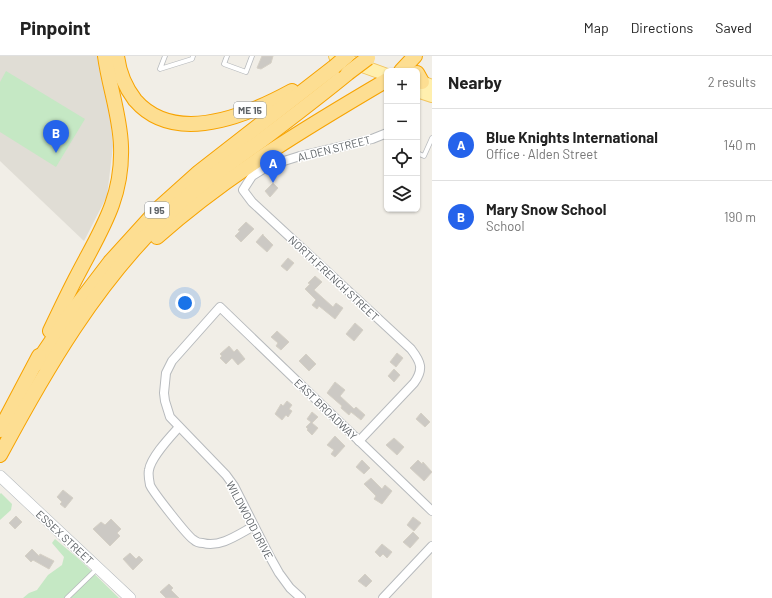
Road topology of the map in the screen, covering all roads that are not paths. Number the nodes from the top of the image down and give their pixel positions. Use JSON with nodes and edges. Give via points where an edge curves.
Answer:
{"nodes":[{"id":1,"x":105,"y":56,"type":"edge"},
{"id":2,"x":117,"y":56,"type":"edge"},
{"id":3,"x":165,"y":56,"type":"edge"},
{"id":4,"x":193,"y":56,"type":"edge"},
{"id":5,"x":227,"y":56,"type":"edge"},
{"id":6,"x":252,"y":56,"type":"edge"},
{"id":7,"x":347,"y":56,"type":"edge"},
{"id":8,"x":416,"y":56,"type":"edge"},
{"id":9,"x":370,"y":57,"type":"edge"},
{"id":10,"x":334,"y":61,"type":"edge"},
{"id":11,"x":404,"y":68,"type":"edge"},
{"id":12,"x":384,"y":74,"type":"edge"},
{"id":13,"x":384,"y":82,"type":"edge"},
{"id":14,"x":421,"y":85,"type":"edge"},
{"id":15,"x":310,"y":86,"type":"junction"},
{"id":16,"x":384,"y":133,"type":"edge"},
{"id":17,"x":432,"y":138,"type":"edge"},
{"id":18,"x":420,"y":154,"type":"edge"},
{"id":19,"x":243,"y":190,"type":"joint"},
{"id":20,"x":122,"y":264,"type":"junction"},
{"id":21,"x":220,"y":307,"type":"joint"},
{"id":22,"x":36,"y":364,"type":"junction"},
{"id":23,"x":179,"y":427,"type":"junction"},
{"id":24,"x":0,"y":430,"type":"edge"},
{"id":25,"x":359,"y":441,"type":"junction"},
{"id":26,"x":0,"y":455,"type":"edge"},
{"id":27,"x":3,"y":479,"type":"edge"},
{"id":28,"x":432,"y":511,"type":"edge"},
{"id":29,"x":254,"y":526,"type":"junction"},
{"id":30,"x":432,"y":546,"type":"edge"},
{"id":31,"x":98,"y":568,"type":"junction"},
{"id":32,"x":67,"y":598,"type":"edge"},
{"id":33,"x":130,"y":598,"type":"edge"},
{"id":34,"x":301,"y":598,"type":"edge"},
{"id":35,"x":383,"y":598,"type":"edge"}],
"edges":[{"from":1,"to":22,"type":"highway","via":[[121,140],[117,190],[106,221],[66,298]]},
{"from":2,"to":15,"type":"highway","number":"ME 15","via":[[122,77],[139,105],[161,119],[180,124],[195,124],[231,117],[298,88]]},
{"from":3,"to":4,"type":"lane","via":[[160,69],[192,59]]},
{"from":5,"to":6,"type":"lane","via":[[224,64],[246,72]]},
{"from":7,"to":10,"type":"highway","number":"I 95","bridge":true},
{"from":8,"to":11,"type":"highway"},
{"from":8,"to":14,"type":"highway"},
{"from":9,"to":20,"type":"highway","number":"I 95","bridge":true,"via":[[187,196]]},
{"from":10,"to":12,"type":"main road"},
{"from":10,"to":15,"type":"highway","number":"I 95"},
{"from":13,"to":20,"type":"highway","via":[[248,165],[184,214],[138,255]]},
{"from":15,"to":22,"type":"highway","number":"I 95","via":[[199,172],[152,215],[106,266]]},
{"from":16,"to":19,"type":"street","name":"ALDEN STREET","via":[[372,139],[268,166],[252,176]]},
{"from":17,"to":18,"type":"lane","via":[[424,156]]},
{"from":19,"to":25,"type":"street","name":"NORTH FRENCH STREET","via":[[252,202],[412,349],[418,359],[421,368],[414,383]]},
{"from":20,"to":26,"type":"highway","number":"I 95","via":[[92,302],[53,360]]},
{"from":21,"to":23,"type":"street","name":"WILDWOOD DRIVE","via":[[172,361],[166,373],[165,401],[170,417]]},
{"from":21,"to":25,"type":"street","name":"EAST BROADWAY"},
{"from":22,"to":24,"type":"highway","number":"I 95"},
{"from":23,"to":29,"type":"street","name":"WILDWOOD DRIVE","via":[[226,475]]},
{"from":23,"to":29,"type":"street","via":[[149,467],[150,486],[159,499],[193,540],[204,544],[227,540]]},
{"from":25,"to":28,"type":"street","name":"EAST BROADWAY"},
{"from":27,"to":31,"type":"street","name":"ESSEX STREET"},
{"from":29,"to":34,"type":"street","name":"WILDWOOD DRIVE","via":[[279,573]]},
{"from":30,"to":35,"type":"street"},
{"from":31,"to":32,"type":"lane"},
{"from":31,"to":33,"type":"street","name":"ESSEX STREET"}]}
